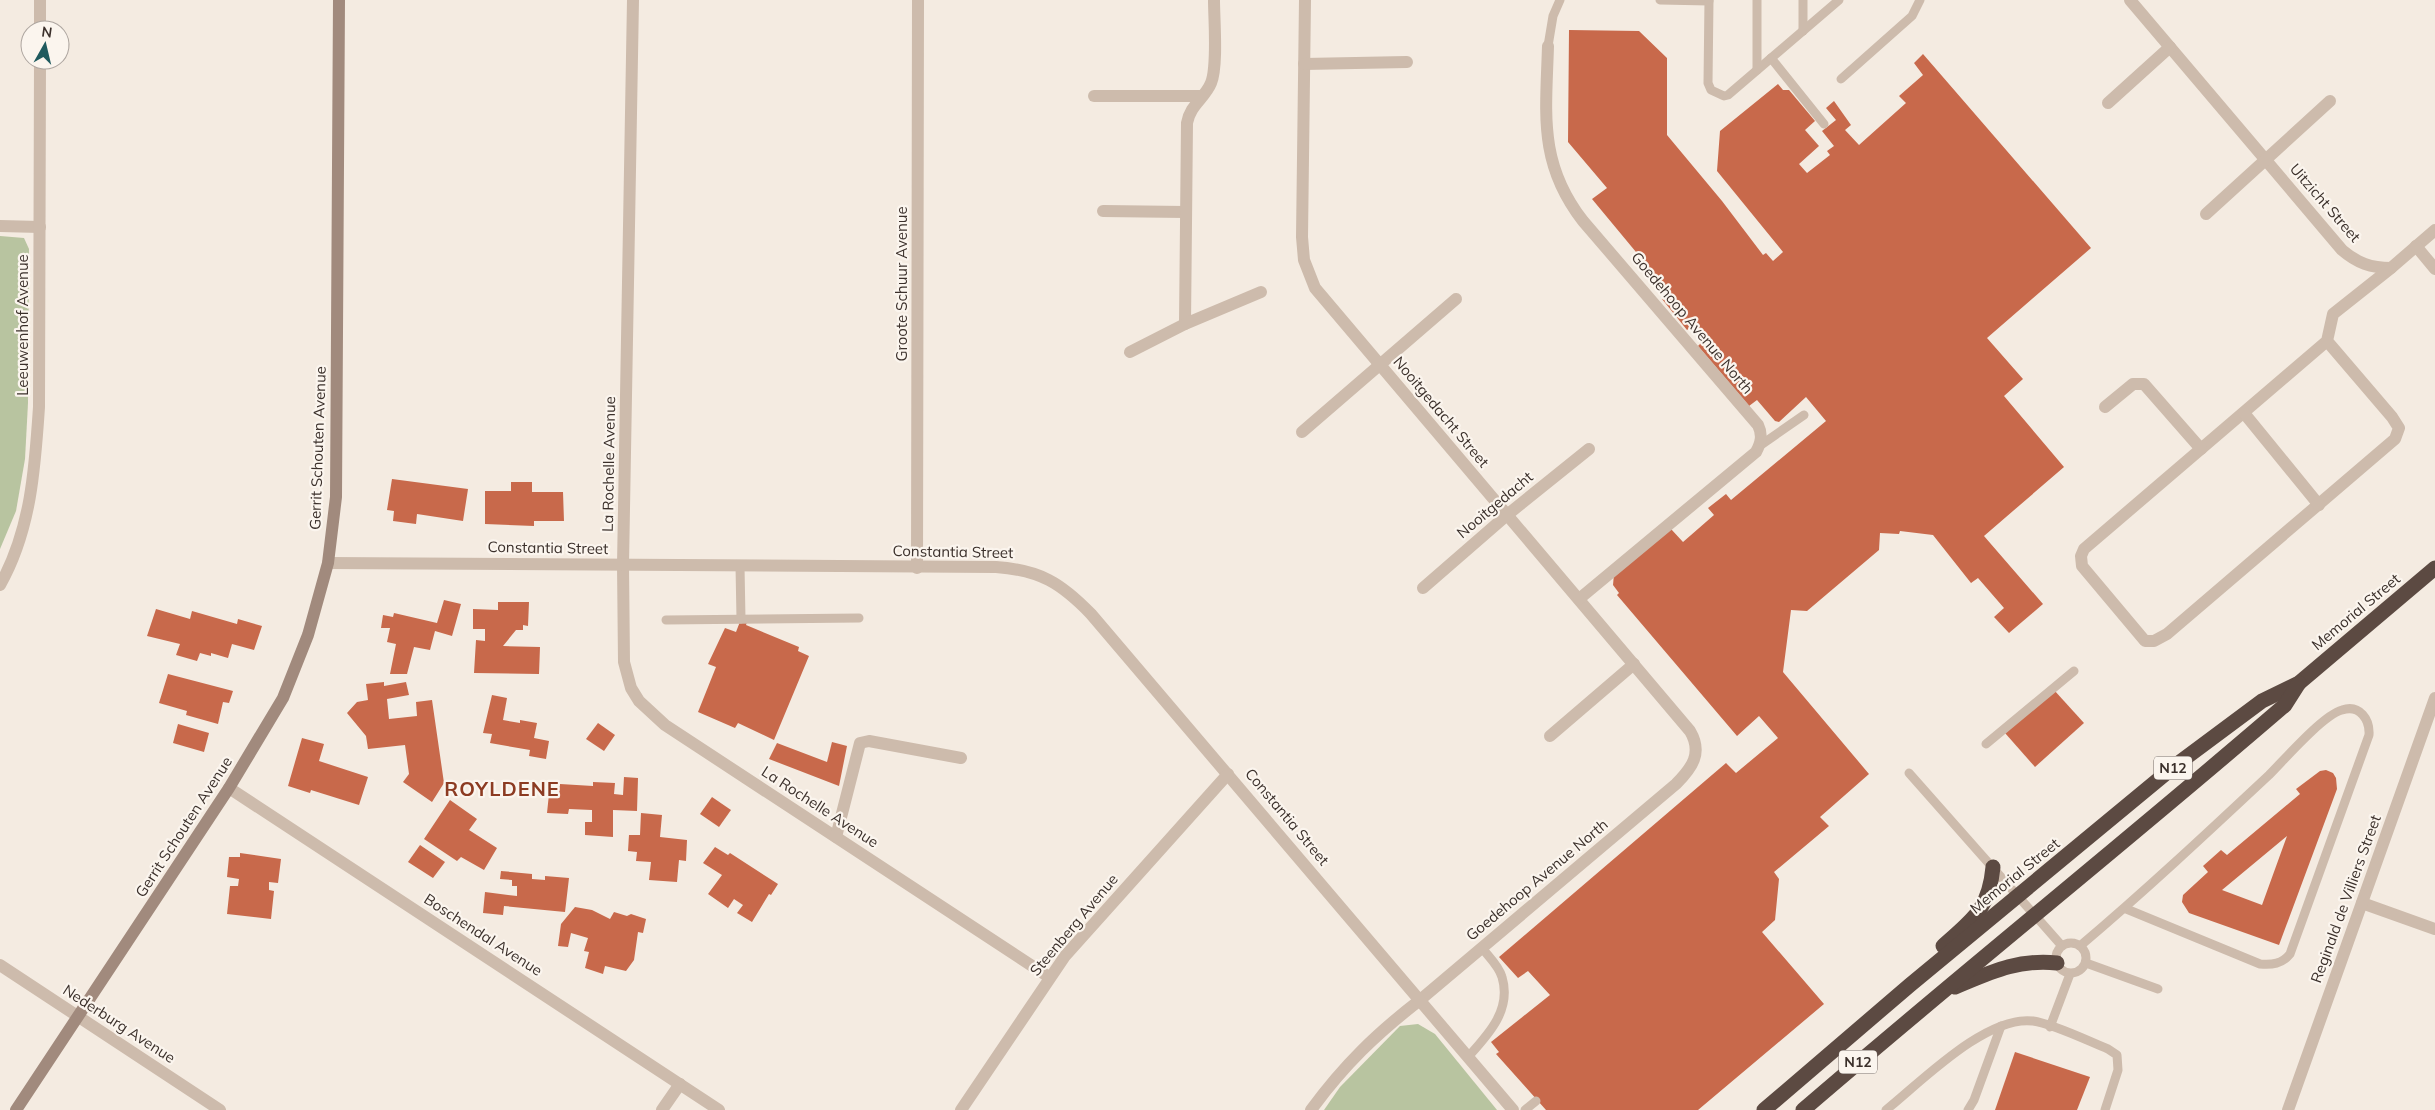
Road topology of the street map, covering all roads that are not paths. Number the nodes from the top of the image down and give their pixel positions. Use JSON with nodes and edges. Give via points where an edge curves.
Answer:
{"nodes":[{"id":1,"x":40,"y":0,"type":"edge"},
{"id":2,"x":339,"y":0,"type":"edge"},
{"id":3,"x":633,"y":0,"type":"edge"},
{"id":4,"x":918,"y":0,"type":"edge"},
{"id":5,"x":1214,"y":0,"type":"edge"},
{"id":6,"x":1305,"y":0,"type":"edge"},
{"id":7,"x":1560,"y":0,"type":"edge"},
{"id":8,"x":1660,"y":0,"type":"edge"},
{"id":9,"x":1709,"y":0,"type":"edge"},
{"id":10,"x":1757,"y":0,"type":"edge"},
{"id":11,"x":1803,"y":0,"type":"edge"},
{"id":12,"x":1840,"y":0,"type":"edge"},
{"id":13,"x":1920,"y":0,"type":"edge"},
{"id":14,"x":2130,"y":0,"type":"edge"},
{"id":15,"x":40,"y":20,"type":"edge"},
{"id":16,"x":1803,"y":31,"type":"junction"},
{"id":17,"x":1548,"y":46,"type":"joint"},
{"id":18,"x":2170,"y":47,"type":"junction"},
{"id":19,"x":1771,"y":58,"type":"junction"},
{"id":20,"x":1407,"y":62,"type":"dead end"},
{"id":21,"x":1304,"y":64,"type":"junction"},
{"id":22,"x":40,"y":70,"type":"edge"},
{"id":23,"x":1757,"y":70,"type":"junction"},
{"id":24,"x":1841,"y":79,"type":"dead end"},
{"id":25,"x":1094,"y":96,"type":"dead end"},
{"id":26,"x":1200,"y":96,"type":"junction"},
{"id":27,"x":2330,"y":101,"type":"dead end"},
{"id":28,"x":2108,"y":103,"type":"dead end"},
{"id":29,"x":1824,"y":124,"type":"dead end"},
{"id":30,"x":2265,"y":159,"type":"junction"},
{"id":31,"x":1103,"y":211,"type":"dead end"},
{"id":32,"x":1185,"y":212,"type":"junction"},
{"id":33,"x":2206,"y":214,"type":"dead end"},
{"id":34,"x":0,"y":226,"type":"edge"},
{"id":35,"x":40,"y":227,"type":"junction"},
{"id":36,"x":2435,"y":230,"type":"edge"},
{"id":37,"x":2416,"y":246,"type":"junction"},
{"id":38,"x":2391,"y":268,"type":"junction"},
{"id":39,"x":2435,"y":269,"type":"edge"},
{"id":40,"x":1261,"y":292,"type":"dead end"},
{"id":41,"x":1456,"y":299,"type":"dead end"},
{"id":42,"x":1185,"y":324,"type":"junction"},
{"id":43,"x":2326,"y":341,"type":"junction"},
{"id":44,"x":1130,"y":352,"type":"dead end"},
{"id":45,"x":1380,"y":365,"type":"junction"},
{"id":46,"x":2105,"y":407,"type":"dead end"},
{"id":47,"x":2244,"y":413,"type":"junction"},
{"id":48,"x":1804,"y":415,"type":"dead end"},
{"id":49,"x":1302,"y":432,"type":"dead end"},
{"id":50,"x":1758,"y":448,"type":"junction"},
{"id":51,"x":1589,"y":449,"type":"dead end"},
{"id":52,"x":2202,"y":449,"type":"junction"},
{"id":53,"x":2319,"y":505,"type":"junction"},
{"id":54,"x":1508,"y":515,"type":"junction"},
{"id":55,"x":328,"y":563,"type":"junction"},
{"id":56,"x":623,"y":565,"type":"junction"},
{"id":57,"x":740,"y":566,"type":"junction"},
{"id":58,"x":917,"y":568,"type":"junction"},
{"id":59,"x":2435,"y":568,"type":"edge"},
{"id":60,"x":0,"y":584,"type":"edge"},
{"id":61,"x":1423,"y":588,"type":"dead end"},
{"id":62,"x":1579,"y":599,"type":"junction"},
{"id":63,"x":859,"y":618,"type":"dead end"},
{"id":64,"x":741,"y":619,"type":"junction"},
{"id":65,"x":666,"y":620,"type":"dead end"},
{"id":66,"x":1634,"y":664,"type":"junction"},
{"id":67,"x":2074,"y":671,"type":"dead end"},
{"id":68,"x":2299,"y":683,"type":"junction"},
{"id":69,"x":2435,"y":698,"type":"edge"},
{"id":70,"x":1550,"y":736,"type":"dead end"},
{"id":71,"x":1986,"y":744,"type":"dead end"},
{"id":72,"x":961,"y":758,"type":"dead end"},
{"id":73,"x":1910,"y":773,"type":"dead end"},
{"id":74,"x":1228,"y":774,"type":"junction"},
{"id":75,"x":1676,"y":784,"type":"joint"},
{"id":76,"x":229,"y":788,"type":"junction"},
{"id":77,"x":836,"y":837,"type":"junction"},
{"id":78,"x":1993,"y":867,"type":"junction"},
{"id":79,"x":2020,"y":896,"type":"junction"},
{"id":80,"x":2362,"y":903,"type":"junction"},
{"id":81,"x":2124,"y":908,"type":"junction"},
{"id":82,"x":2036,"y":916,"type":"junction"},
{"id":83,"x":2435,"y":929,"type":"edge"},
{"id":84,"x":2062,"y":946,"type":"junction"},
{"id":85,"x":2080,"y":946,"type":"junction"},
{"id":86,"x":1482,"y":948,"type":"junction"},
{"id":87,"x":2057,"y":963,"type":"junction"},
{"id":88,"x":2086,"y":963,"type":"junction"},
{"id":89,"x":0,"y":965,"type":"edge"},
{"id":90,"x":2070,"y":974,"type":"junction"},
{"id":91,"x":1049,"y":977,"type":"junction"},
{"id":92,"x":1910,"y":985,"type":"junction"},
{"id":93,"x":2158,"y":989,"type":"dead end"},
{"id":94,"x":1938,"y":994,"type":"junction"},
{"id":95,"x":1420,"y":1000,"type":"junction"},
{"id":96,"x":78,"y":1016,"type":"junction"},
{"id":97,"x":2001,"y":1026,"type":"junction"},
{"id":98,"x":2050,"y":1027,"type":"junction"},
{"id":99,"x":1468,"y":1056,"type":"junction"},
{"id":100,"x":680,"y":1084,"type":"junction"},
{"id":101,"x":1536,"y":1101,"type":"dead end"},
{"id":102,"x":16,"y":1110,"type":"edge"},
{"id":103,"x":220,"y":1110,"type":"edge"},
{"id":104,"x":662,"y":1110,"type":"edge"},
{"id":105,"x":719,"y":1110,"type":"edge"},
{"id":106,"x":961,"y":1110,"type":"edge"},
{"id":107,"x":1311,"y":1110,"type":"edge"},
{"id":108,"x":1513,"y":1110,"type":"edge"},
{"id":109,"x":1525,"y":1110,"type":"edge"},
{"id":110,"x":1764,"y":1110,"type":"edge"},
{"id":111,"x":1803,"y":1110,"type":"edge"},
{"id":112,"x":1886,"y":1110,"type":"edge"},
{"id":113,"x":1968,"y":1110,"type":"edge"},
{"id":114,"x":2105,"y":1110,"type":"edge"},
{"id":115,"x":2288,"y":1110,"type":"edge"}],
"edges":[{"from":1,"to":15,"type":"street"},
{"from":2,"to":55,"type":"street","name":"Gerrit Schouten Avenue","via":[[336,497]]},
{"from":3,"to":56,"type":"street","name":"La Rochelle Avenue"},
{"from":4,"to":58,"type":"street","name":"Groote Schuur Avenue"},
{"from":5,"to":26,"type":"street","via":[[1214,74],[1210,86]]},
{"from":6,"to":21,"type":"street","name":"Nooitgedacht Street"},
{"from":7,"to":17,"type":"lane","name":"Goedehoop Avenue North","via":[[1553,16]]},
{"from":8,"to":9,"type":"lane"},
{"from":9,"to":23,"type":"lane","via":[[1708,81],[1711,90],[1719,95],[1728,95]]},
{"from":10,"to":23,"type":"lane"},
{"from":11,"to":16,"type":"lane"},
{"from":12,"to":16,"type":"lane"},
{"from":13,"to":24,"type":"lane","via":[[1912,16]]},
{"from":14,"to":18,"type":"street","name":"Uitzicht Street"},
{"from":16,"to":19,"type":"lane"},
{"from":17,"to":50,"type":"street","name":"Goedehoop Avenue North","via":[[1547,139],[1561,187],[1583,221],[1758,425],[1761,438]]},
{"from":18,"to":28,"type":"street"},
{"from":18,"to":30,"type":"street","name":"Uitzicht Street"},
{"from":19,"to":23,"type":"lane"},
{"from":19,"to":29,"type":"lane"},
{"from":20,"to":21,"type":"street"},
{"from":21,"to":45,"type":"street","name":"Nooitgedacht Street","via":[[1304,260],[1322,298]]},
{"from":22,"to":35,"type":"street","name":"Leeuwenhof Avenue"},
{"from":25,"to":26,"type":"street"},
{"from":26,"to":32,"type":"street","via":[[1187,123]]},
{"from":27,"to":30,"type":"street"},
{"from":30,"to":33,"type":"street"},
{"from":30,"to":38,"type":"street","name":"Uitzicht Street","via":[[2347,254],[2368,266]]},
{"from":31,"to":32,"type":"street"},
{"from":32,"to":42,"type":"street"},
{"from":34,"to":35,"type":"street"},
{"from":35,"to":60,"type":"street","name":"Leeuwenhof Avenue","via":[[39,406],[34,474],[25,523]]},
{"from":36,"to":37,"type":"street"},
{"from":37,"to":38,"type":"street"},
{"from":37,"to":39,"type":"street"},
{"from":38,"to":43,"type":"street","via":[[2333,314]]},
{"from":40,"to":42,"type":"street"},
{"from":41,"to":45,"type":"street"},
{"from":42,"to":44,"type":"street"},
{"from":43,"to":47,"type":"street"},
{"from":43,"to":53,"type":"street","via":[[2399,428],[2391,443]]},
{"from":45,"to":49,"type":"street"},
{"from":45,"to":54,"type":"street","name":"Nooitgedacht Street"},
{"from":46,"to":52,"type":"street","via":[[2133,384],[2144,384]]},
{"from":47,"to":52,"type":"street"},
{"from":47,"to":53,"type":"street"},
{"from":48,"to":50,"type":"lane"},
{"from":50,"to":62,"type":"street"},
{"from":51,"to":54,"type":"street","name":"Nooitgedacht"},
{"from":52,"to":53,"type":"street","via":[[2090,543],[2080,556],[2082,566],[2146,641],[2154,642],[2167,634]]},
{"from":54,"to":61,"type":"street","name":"Nooitgedacht"},
{"from":54,"to":62,"type":"street","name":"Nooitgedacht Street"},
{"from":55,"to":56,"type":"street","name":"Constantia Street"},
{"from":55,"to":76,"type":"street","name":"Gerrit Schouten Avenue","via":[[308,635],[290,681],[266,729]]},
{"from":56,"to":57,"type":"street","name":"Constantia Street"},
{"from":56,"to":77,"type":"street","name":"La Rochelle Avenue","via":[[624,662],[631,688],[639,701],[665,725]]},
{"from":57,"to":58,"type":"street","name":"Constantia Street"},
{"from":57,"to":64,"type":"lane"},
{"from":58,"to":74,"type":"street","name":"Constantia Street","via":[[1013,568],[1043,576],[1058,584],[1091,614]]},
{"from":59,"to":68,"type":"highway","name":"Memorial Street","number":"N12"},
{"from":62,"to":66,"type":"street","name":"Nooitgedacht Street"},
{"from":63,"to":64,"type":"lane"},
{"from":64,"to":65,"type":"lane"},
{"from":66,"to":70,"type":"street"},
{"from":66,"to":75,"type":"street","name":"Nooitgedacht Street","via":[[1694,738],[1695,759]]},
{"from":67,"to":71,"type":"lane"},
{"from":68,"to":79,"type":"highway","name":"Memorial Street","number":"N12","via":[[2262,701],[2176,765]]},
{"from":68,"to":82,"type":"highway","name":"Memorial Street","number":"N12","via":[[2285,705]]},
{"from":69,"to":80,"type":"street","name":"Reginald de Villiers Street"},
{"from":72,"to":77,"type":"street","via":[[869,741],[860,743]]},
{"from":73,"to":78,"type":"lane"},
{"from":74,"to":91,"type":"street","name":"Steenberg Avenue","via":[[1080,938]]},
{"from":74,"to":95,"type":"street","name":"Constantia Street"},
{"from":75,"to":86,"type":"street","name":"Goedehoop Avenue North"},
{"from":76,"to":96,"type":"street","name":"Gerrit Schouten Avenue"},
{"from":76,"to":100,"type":"street","name":"Boschendal Avenue"},
{"from":77,"to":91,"type":"street","name":"La Rochelle Avenue"},
{"from":78,"to":79,"type":"lane"},
{"from":78,"to":92,"type":"highway","via":[[1989,894],[1982,909],[1927,962]]},
{"from":79,"to":82,"type":"lane"},
{"from":79,"to":92,"type":"highway","name":"Memorial Street","number":"N12"},
{"from":80,"to":83,"type":"street"},
{"from":80,"to":115,"type":"street","name":"Reginald de Villiers Street"},
{"from":81,"to":81,"type":"lane","via":[[2323,722],[2343,709],[2365,715],[2370,726],[2369,735],[2290,954],[2285,960],[2276,964],[2260,964]]},
{"from":81,"to":85,"type":"lane"},
{"from":82,"to":84,"type":"lane"},
{"from":82,"to":94,"type":"highway","name":"Memorial Street","number":"N12"},
{"from":84,"to":85,"type":"lane","via":[[2068,943]]},
{"from":84,"to":87,"type":"lane"},
{"from":85,"to":88,"type":"lane","via":[[2087,957]]},
{"from":86,"to":95,"type":"street","name":"Goedehoop Avenue North"},
{"from":86,"to":99,"type":"lane","via":[[1502,976],[1504,1001],[1493,1028]]},
{"from":87,"to":90,"type":"lane"},
{"from":87,"to":94,"type":"highway","via":[[2012,964]]},
{"from":88,"to":90,"type":"lane","via":[[2080,971]]},
{"from":88,"to":93,"type":"lane"},
{"from":89,"to":96,"type":"street","name":"Nederburg Avenue"},
{"from":90,"to":98,"type":"lane"},
{"from":91,"to":106,"type":"street","name":"Steenberg Avenue"},
{"from":92,"to":110,"type":"highway","name":"Memorial Street","number":"N12"},
{"from":94,"to":111,"type":"highway","name":"Memorial Street","number":"N12"},
{"from":95,"to":99,"type":"street","name":"Constantia Street"},
{"from":95,"to":107,"type":"street","name":"Goedehoop Avenue North","via":[[1361,1050]]},
{"from":96,"to":102,"type":"street","name":"Gerrit Schouten Avenue"},
{"from":96,"to":103,"type":"street","name":"Nederburg Avenue"},
{"from":97,"to":98,"type":"lane","via":[[2027,1021]]},
{"from":97,"to":112,"type":"lane","via":[[1967,1044]]},
{"from":97,"to":113,"type":"lane"},
{"from":98,"to":114,"type":"lane","via":[[2117,1055],[2118,1070]]},
{"from":99,"to":108,"type":"street","name":"Constantia Street"},
{"from":100,"to":104,"type":"street"},
{"from":100,"to":105,"type":"street","name":"Boschendal Avenue"},
{"from":101,"to":109,"type":"lane"}]}
